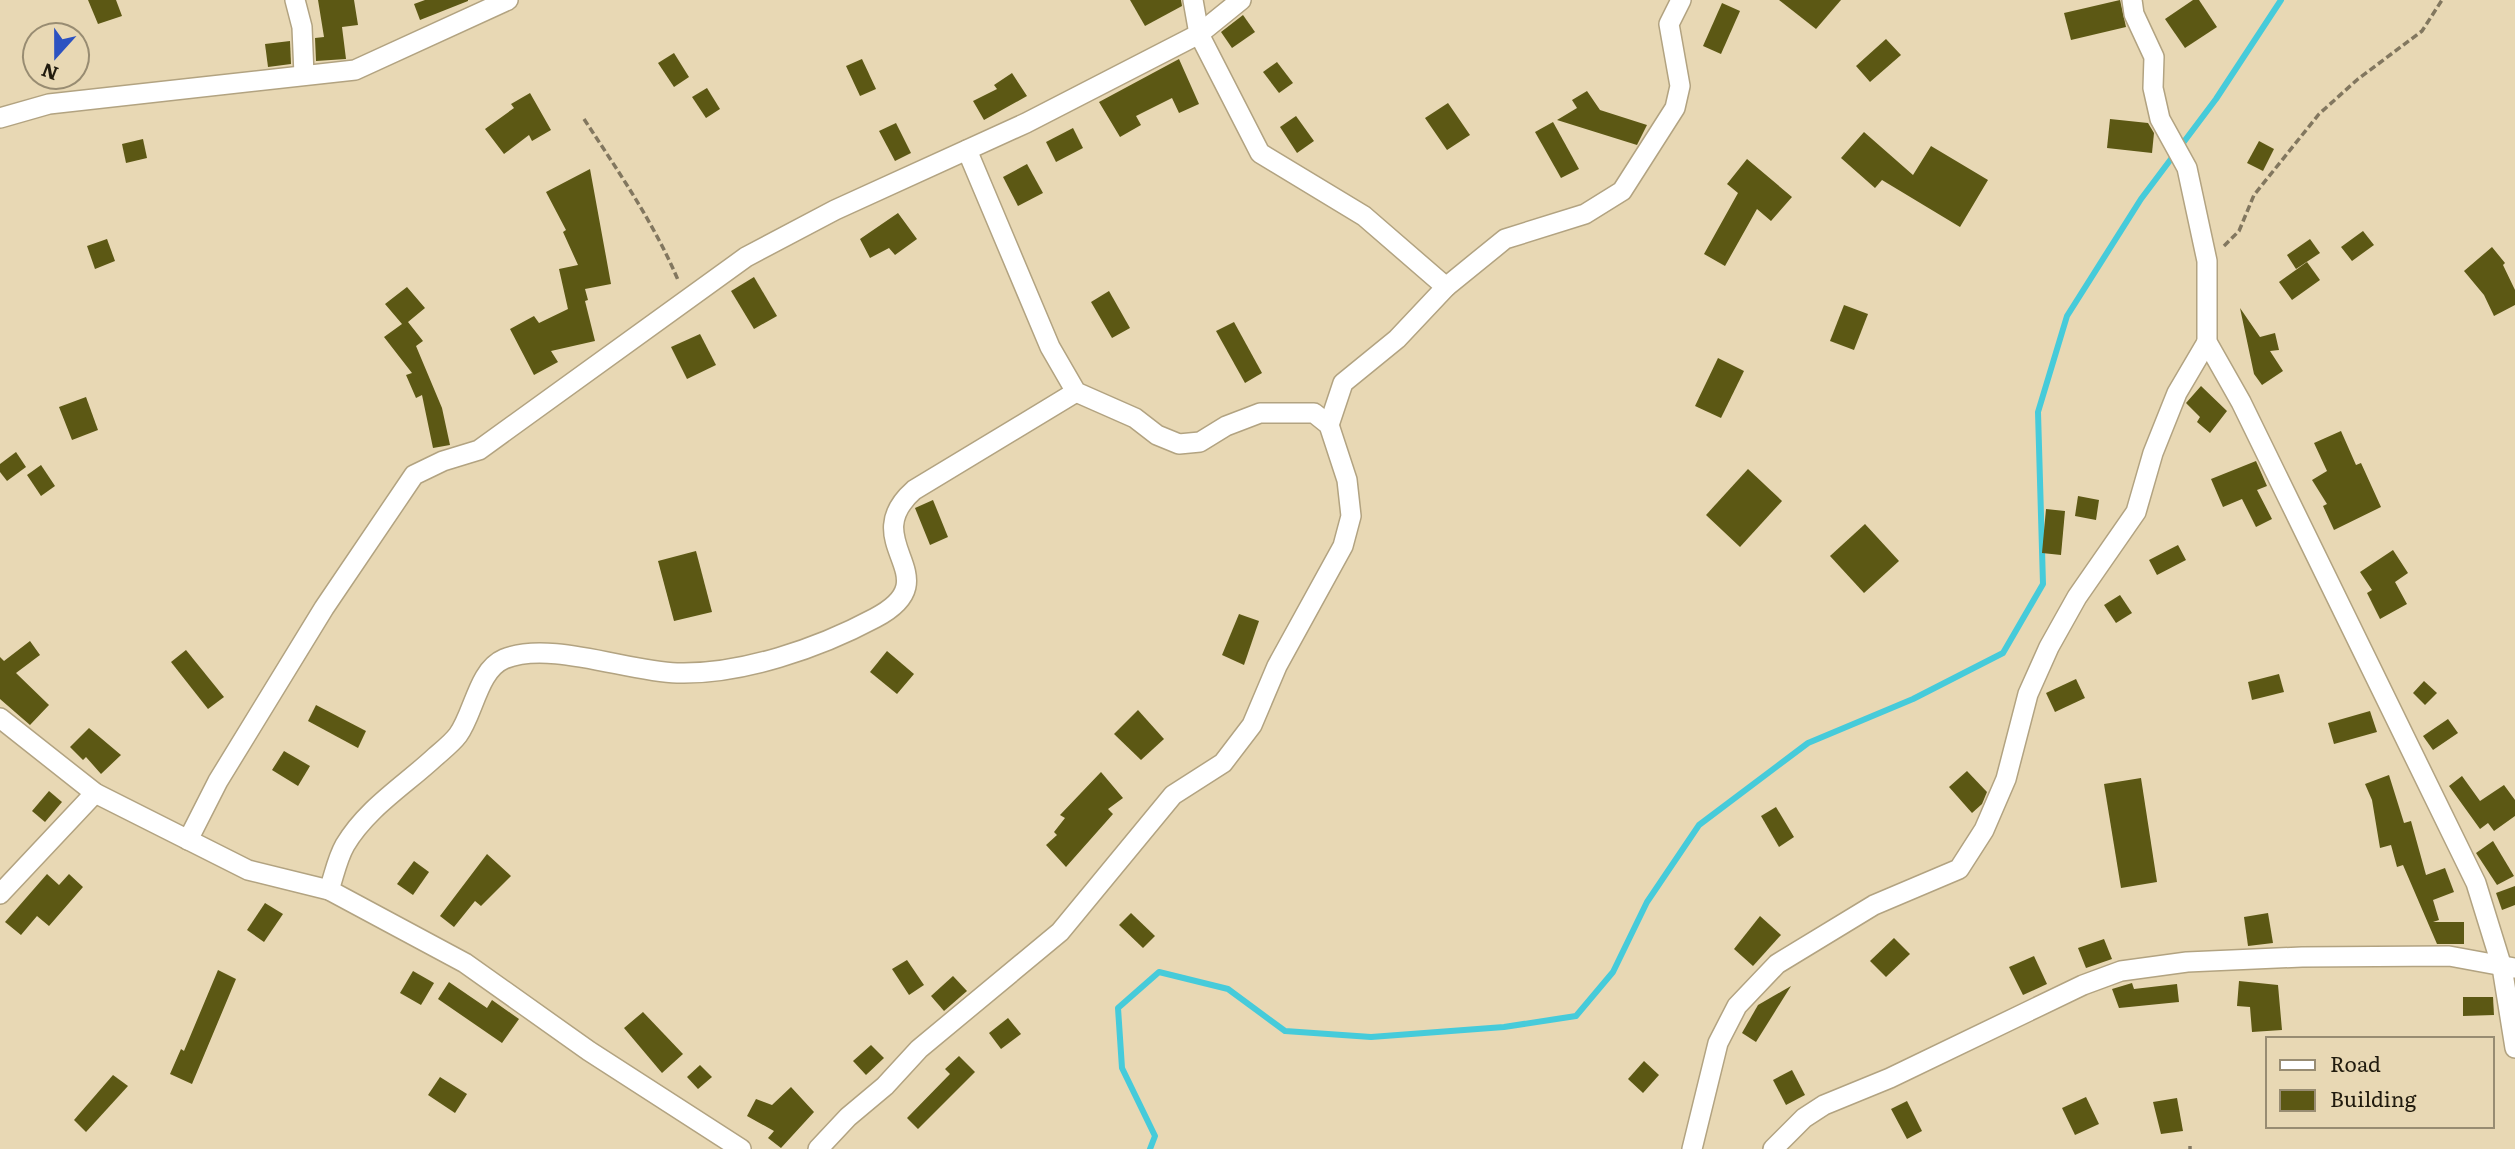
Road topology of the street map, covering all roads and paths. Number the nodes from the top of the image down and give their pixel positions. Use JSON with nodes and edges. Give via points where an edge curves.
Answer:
{"nodes":[{"id":1,"x":295,"y":0,"type":"edge"},
{"id":2,"x":508,"y":0,"type":"edge"},
{"id":3,"x":1193,"y":0,"type":"edge"},
{"id":4,"x":1241,"y":0,"type":"edge"},
{"id":5,"x":1681,"y":0,"type":"edge"},
{"id":6,"x":2132,"y":0,"type":"edge"},
{"id":7,"x":2442,"y":0,"type":"edge"},
{"id":8,"x":1199,"y":34,"type":"junction"},
{"id":9,"x":304,"y":75,"type":"junction"},
{"id":10,"x":0,"y":118,"type":"edge"},
{"id":11,"x":584,"y":119,"type":"dead end"},
{"id":12,"x":967,"y":150,"type":"junction"},
{"id":13,"x":2207,"y":261,"type":"junction"},
{"id":14,"x":1447,"y":287,"type":"junction"},
{"id":15,"x":686,"y":298,"type":"junction"},
{"id":16,"x":2207,"y":342,"type":"junction"},
{"id":17,"x":1076,"y":392,"type":"junction"},
{"id":18,"x":1329,"y":425,"type":"junction"},
{"id":19,"x":0,"y":718,"type":"edge"},
{"id":20,"x":95,"y":793,"type":"junction"},
{"id":21,"x":188,"y":840,"type":"junction"},
{"id":22,"x":329,"y":890,"type":"junction"},
{"id":23,"x":0,"y":894,"type":"edge"},
{"id":24,"x":2509,"y":968,"type":"edge"},
{"id":25,"x":2515,"y":1048,"type":"edge"},
{"id":26,"x":741,"y":1149,"type":"edge"},
{"id":27,"x":818,"y":1149,"type":"edge"},
{"id":28,"x":1692,"y":1149,"type":"edge"},
{"id":29,"x":1773,"y":1149,"type":"edge"}],
"edges":[{"from":1,"to":9,"type":"street","via":[[302,27]]},
{"from":2,"to":9,"type":"street","via":[[355,70]]},
{"from":3,"to":8,"type":"street"},
{"from":4,"to":8,"type":"street"},
{"from":5,"to":14,"type":"street","via":[[1669,24],[1680,86],[1675,108],[1622,191],[1585,214],[1505,239]]},
{"from":6,"to":13,"type":"street","via":[[2154,57],[2153,89],[2160,119],[2186,168]]},
{"from":7,"to":13,"type":"path","via":[[2422,31],[2319,114],[2254,195],[2239,231]]},
{"from":8,"to":12,"type":"street"},
{"from":8,"to":14,"type":"street","via":[[1260,153],[1364,215]]},
{"from":9,"to":10,"type":"street","via":[[49,104]]},
{"from":11,"to":15,"type":"path","via":[[667,254]]},
{"from":12,"to":15,"type":"street","via":[[835,209],[746,257]]},
{"from":12,"to":17,"type":"street","via":[[1050,347]]},
{"from":13,"to":16,"type":"street"},
{"from":14,"to":18,"type":"street","via":[[1397,340],[1343,383]]},
{"from":15,"to":21,"type":"street","via":[[479,450],[414,475],[310,631],[218,781]]},
{"from":16,"to":24,"type":"street","via":[[2241,402],[2476,883]]},
{"from":16,"to":28,"type":"street","via":[[2177,393],[2136,512],[2077,597],[2049,647],[2028,694],[2006,779],[1972,850],[1959,869],[1874,905],[1777,964],[1737,1006],[1718,1043]]},
{"from":17,"to":18,"type":"street","via":[[1179,444],[1199,442],[1260,413],[1314,413]]},
{"from":17,"to":22,"type":"street","via":[[898,504],[892,520],[894,543],[908,574],[904,593],[875,618],[740,669],[677,673],[568,655],[504,659],[488,672],[458,734],[362,822],[344,846]]},
{"from":18,"to":27,"type":"street","via":[[1347,480],[1351,516],[1343,546],[1277,666],[1252,725],[1223,763],[1173,795],[1060,932],[919,1048]]},
{"from":19,"to":20,"type":"street"},
{"from":20,"to":21,"type":"street"},
{"from":20,"to":23,"type":"street"},
{"from":21,"to":22,"type":"street","via":[[248,870]]},
{"from":22,"to":26,"type":"street","via":[[465,963],[589,1051]]},
{"from":24,"to":25,"type":"street"},
{"from":24,"to":29,"type":"street","via":[[2449,956],[2302,957],[2187,962],[2121,971],[1824,1105]]}]}
